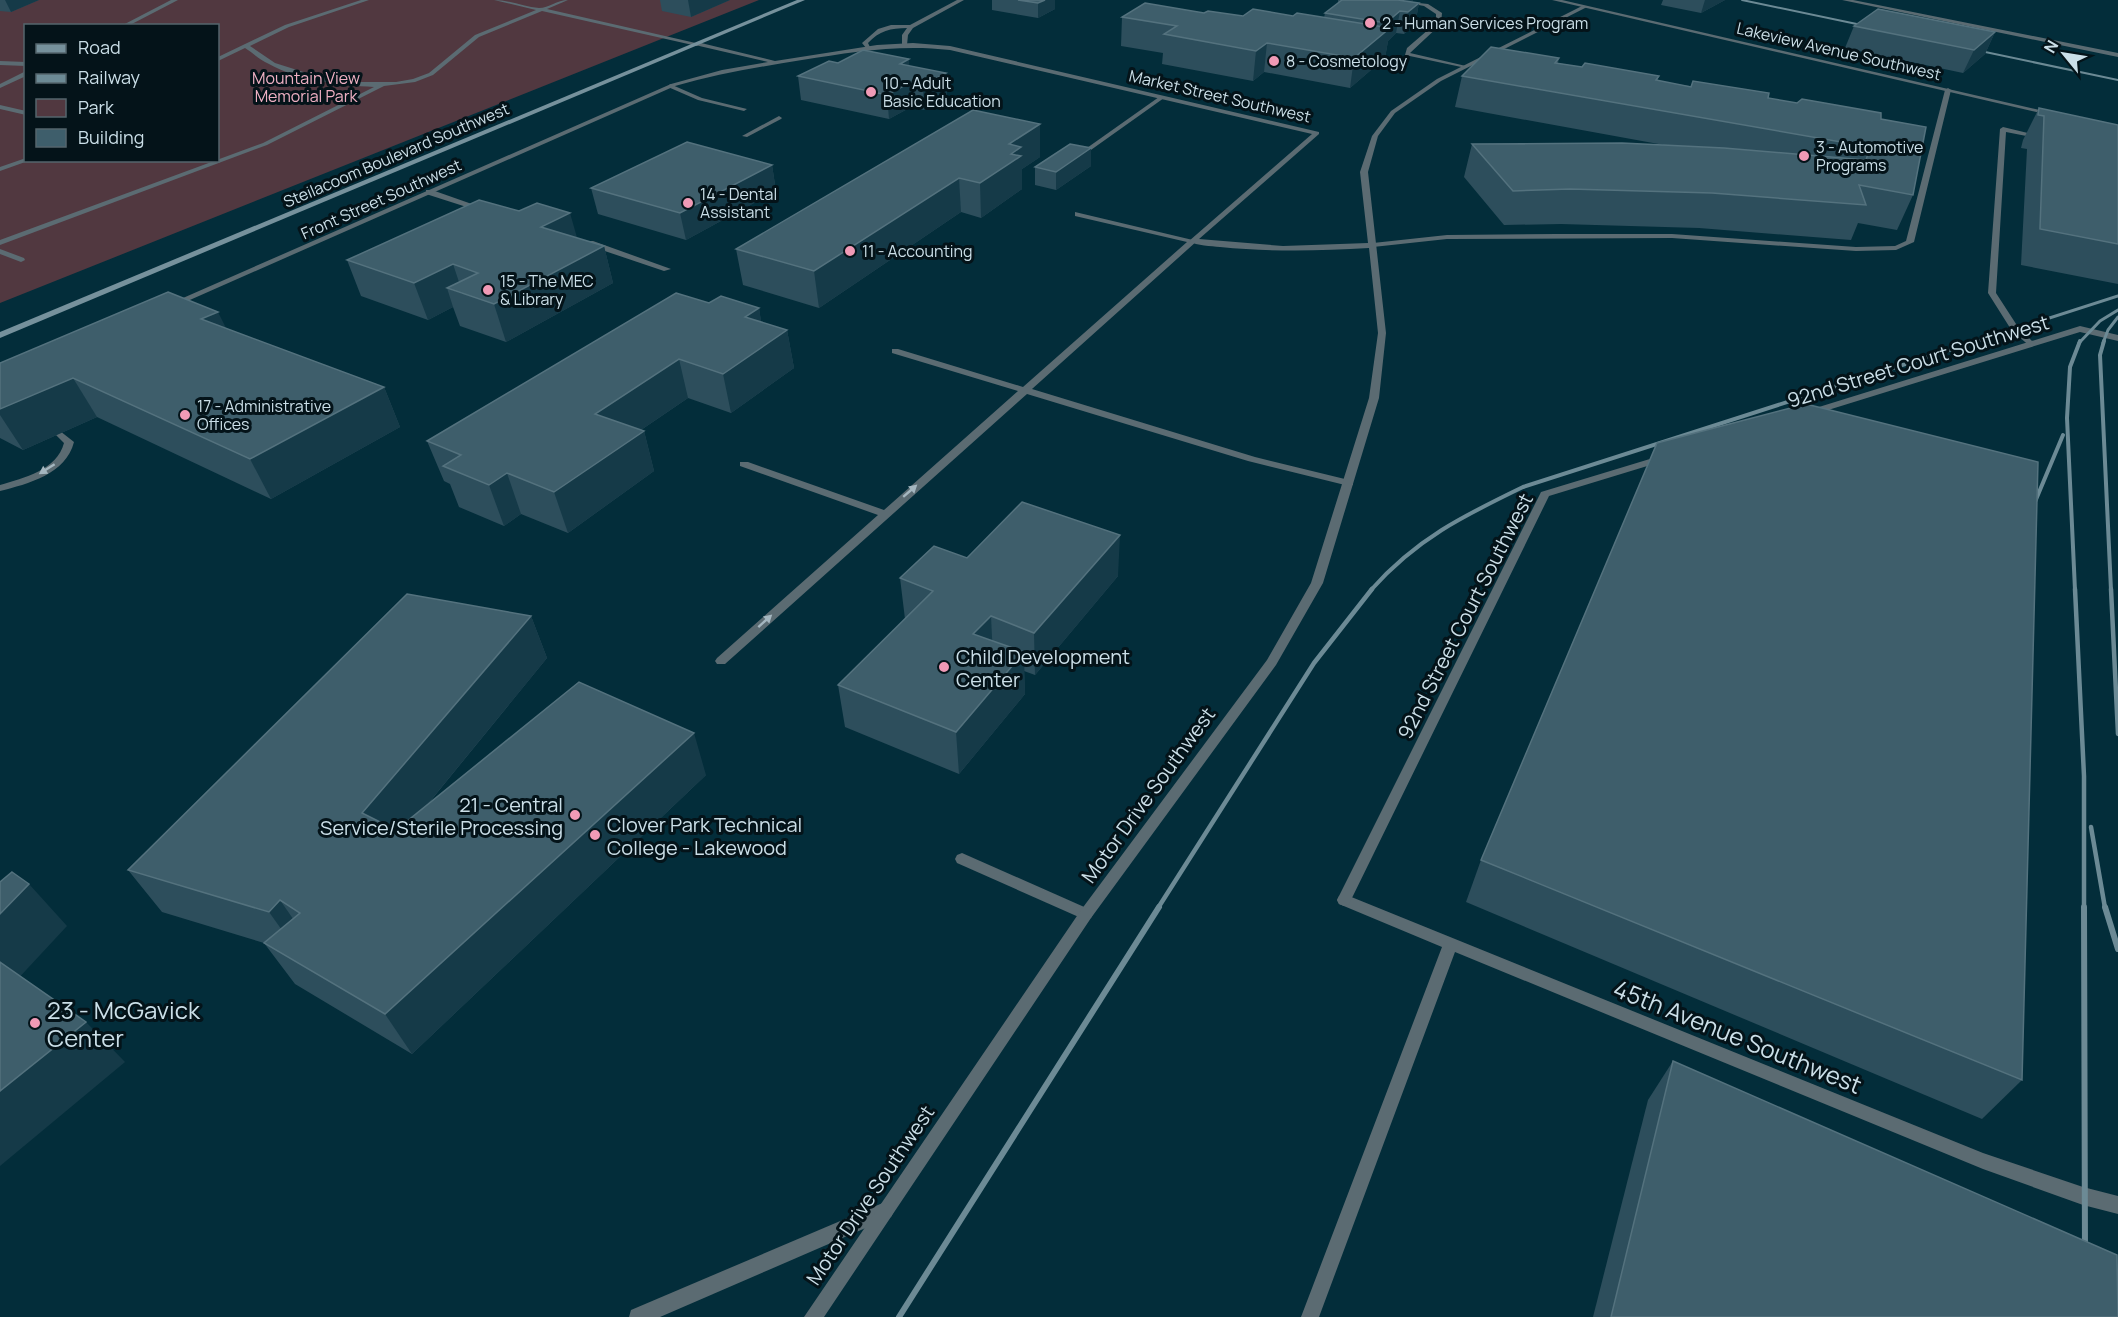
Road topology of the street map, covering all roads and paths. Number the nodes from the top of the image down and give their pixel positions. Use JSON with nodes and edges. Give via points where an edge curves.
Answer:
{"nodes":[{"id":1,"x":175,"y":0,"type":"edge"},
{"id":2,"x":366,"y":0,"type":"edge"},
{"id":3,"x":497,"y":0,"type":"edge"},
{"id":4,"x":565,"y":0,"type":"edge"},
{"id":5,"x":802,"y":0,"type":"edge"},
{"id":6,"x":961,"y":0,"type":"edge"},
{"id":7,"x":1395,"y":0,"type":"edge"},
{"id":8,"x":1554,"y":0,"type":"edge"},
{"id":9,"x":1845,"y":0,"type":"edge"},
{"id":10,"x":1584,"y":7,"type":"junction"},
{"id":11,"x":542,"y":10,"type":"junction"},
{"id":12,"x":127,"y":24,"type":"edge"},
{"id":13,"x":911,"y":27,"type":"junction"},
{"id":14,"x":905,"y":44,"type":"junction"},
{"id":15,"x":697,"y":45,"type":"junction"},
{"id":16,"x":246,"y":46,"type":"junction"},
{"id":17,"x":869,"y":48,"type":"junction"},
{"id":18,"x":725,"y":50,"type":"junction"},
{"id":19,"x":2118,"y":55,"type":"edge"},
{"id":20,"x":219,"y":60,"type":"edge"},
{"id":21,"x":779,"y":62,"type":"junction"},
{"id":22,"x":0,"y":63,"type":"edge"},
{"id":23,"x":24,"y":64,"type":"edge"},
{"id":24,"x":1464,"y":67,"type":"junction"},
{"id":25,"x":716,"y":73,"type":"junction"},
{"id":26,"x":24,"y":75,"type":"edge"},
{"id":27,"x":382,"y":85,"type":"junction"},
{"id":28,"x":0,"y":86,"type":"edge"},
{"id":29,"x":670,"y":86,"type":"junction"},
{"id":30,"x":1948,"y":90,"type":"junction"},
{"id":31,"x":1161,"y":98,"type":"junction"},
{"id":32,"x":0,"y":107,"type":"edge"},
{"id":33,"x":744,"y":109,"type":"dead end"},
{"id":34,"x":24,"y":113,"type":"edge"},
{"id":35,"x":2060,"y":115,"type":"edge"},
{"id":36,"x":779,"y":118,"type":"dead end"},
{"id":37,"x":746,"y":136,"type":"dead end"},
{"id":38,"x":2049,"y":139,"type":"edge"},
{"id":39,"x":1920,"y":151,"type":"edge"},
{"id":40,"x":1932,"y":153,"type":"junction"},
{"id":41,"x":1077,"y":157,"type":"edge"},
{"id":42,"x":24,"y":161,"type":"edge"},
{"id":43,"x":219,"y":161,"type":"edge"},
{"id":44,"x":218,"y":162,"type":"edge"},
{"id":45,"x":0,"y":169,"type":"edge"},
{"id":46,"x":429,"y":192,"type":"junction"},
{"id":47,"x":493,"y":212,"type":"edge"},
{"id":48,"x":1078,"y":214,"type":"dead end"},
{"id":49,"x":582,"y":240,"type":"edge"},
{"id":50,"x":1193,"y":241,"type":"junction"},
{"id":51,"x":0,"y":243,"type":"edge"},
{"id":52,"x":1373,"y":245,"type":"junction"},
{"id":53,"x":0,"y":251,"type":"edge"},
{"id":54,"x":21,"y":260,"type":"dead end"},
{"id":55,"x":667,"y":268,"type":"dead end"},
{"id":56,"x":165,"y":308,"type":"edge"},
{"id":57,"x":0,"y":335,"type":"edge"},
{"id":58,"x":2118,"y":338,"type":"edge"},
{"id":59,"x":2031,"y":344,"type":"junction"},
{"id":60,"x":895,"y":351,"type":"dead end"},
{"id":61,"x":1025,"y":389,"type":"junction"},
{"id":62,"x":1793,"y":418,"type":"edge"},
{"id":63,"x":60,"y":434,"type":"dead end"},
{"id":64,"x":1669,"y":456,"type":"edge"},
{"id":65,"x":744,"y":464,"type":"dead end"},
{"id":66,"x":1349,"y":483,"type":"junction"},
{"id":67,"x":0,"y":488,"type":"edge"},
{"id":68,"x":884,"y":514,"type":"junction"},
{"id":69,"x":721,"y":661,"type":"dead end"},
{"id":70,"x":962,"y":859,"type":"dead end"},
{"id":71,"x":1344,"y":900,"type":"joint"},
{"id":72,"x":1086,"y":914,"type":"junction"},
{"id":73,"x":1450,"y":945,"type":"junction"},
{"id":74,"x":2118,"y":1205,"type":"edge"},
{"id":75,"x":885,"y":1211,"type":"junction"},
{"id":76,"x":638,"y":1317,"type":"edge"},
{"id":77,"x":813,"y":1317,"type":"edge"},
{"id":78,"x":1310,"y":1317,"type":"edge"}],
"edges":[{"from":1,"to":12,"type":"street"},
{"from":2,"to":16,"type":"street","via":[[287,26]]},
{"from":3,"to":11,"type":"street"},
{"from":4,"to":11,"type":"street"},
{"from":5,"to":15,"type":"main road","name":"Steilacoom Boulevard Southwest"},
{"from":6,"to":13,"type":"street"},
{"from":7,"to":24,"type":"street","via":[[1426,5],[1438,13],[1439,23],[1407,54]]},
{"from":8,"to":10,"type":"street","name":"Lakeview Avenue Southwest"},
{"from":9,"to":19,"type":"street"},
{"from":10,"to":24,"type":"street","name":"Motor Drive Southwest"},
{"from":10,"to":30,"type":"street","name":"Lakeview Avenue Southwest"},
{"from":11,"to":15,"type":"street"},
{"from":11,"to":27,"type":"street","via":[[477,36],[433,73]]},
{"from":13,"to":14,"type":"street"},
{"from":13,"to":17,"type":"street","via":[[888,26],[870,36],[865,43]]},
{"from":14,"to":17,"type":"street","name":"Market Street Southwest"},
{"from":14,"to":31,"type":"street","name":"Market Street Southwest","via":[[959,50]]},
{"from":15,"to":18,"type":"street"},
{"from":15,"to":57,"type":"main road","name":"Steilacoom Boulevard Southwest"},
{"from":16,"to":20,"type":"street"},
{"from":16,"to":27,"type":"street","via":[[292,72]]},
{"from":17,"to":21,"type":"street","name":"Market Street Southwest"},
{"from":18,"to":21,"type":"street"},
{"from":18,"to":25,"type":"street","via":[[724,63]]},
{"from":21,"to":25,"type":"street","name":"Front Street Southwest"},
{"from":22,"to":23,"type":"street"},
{"from":24,"to":52,"type":"street","name":"Motor Drive Southwest","via":[[1393,112],[1375,135],[1364,172]]},
{"from":25,"to":29,"type":"street","name":"Front Street Southwest"},
{"from":26,"to":28,"type":"street"},
{"from":27,"to":43,"type":"street","via":[[266,144]]},
{"from":29,"to":33,"type":"street","via":[[700,99]]},
{"from":29,"to":46,"type":"street","name":"Front Street Southwest"},
{"from":30,"to":35,"type":"street","name":"Lakeview Avenue Southwest"},
{"from":30,"to":40,"type":"street"},
{"from":31,"to":41,"type":"street"},
{"from":31,"to":50,"type":"street","name":"Market Street Southwest","via":[[1317,133]]},
{"from":32,"to":34,"type":"street"},
{"from":36,"to":37,"type":"street"},
{"from":38,"to":59,"type":"street","via":[[2003,129],[1992,293],[2015,329]]},
{"from":39,"to":40,"type":"street"},
{"from":40,"to":52,"type":"street","via":[[1910,242],[1896,248],[1649,236],[1446,237]]},
{"from":42,"to":45,"type":"street"},
{"from":44,"to":51,"type":"street"},
{"from":46,"to":47,"type":"street"},
{"from":46,"to":56,"type":"street","name":"Front Street Southwest"},
{"from":48,"to":50,"type":"street"},
{"from":49,"to":55,"type":"street"},
{"from":50,"to":52,"type":"street","via":[[1280,250]]},
{"from":50,"to":61,"type":"street"},
{"from":52,"to":66,"type":"street","name":"Motor Drive Southwest","via":[[1382,333],[1374,398]]},
{"from":53,"to":54,"type":"street"},
{"from":58,"to":59,"type":"street","name":"92nd Street Court Southwest","via":[[2080,329]]},
{"from":59,"to":62,"type":"street","name":"92nd Street Court Southwest"},
{"from":60,"to":61,"type":"street"},
{"from":61,"to":66,"type":"street","via":[[1252,459]]},
{"from":68,"to":61,"type":"street","one_way":true},
{"from":63,"to":67,"type":"street","one_way":true,"via":[[69,442],[69,450],[59,461],[40,474]]},
{"from":64,"to":71,"type":"street","name":"92nd Street Court Southwest","via":[[1545,494]]},
{"from":65,"to":68,"type":"street"},
{"from":66,"to":72,"type":"street","name":"Motor Drive Southwest","via":[[1317,583],[1272,662]]},
{"from":69,"to":68,"type":"street","one_way":true},
{"from":70,"to":72,"type":"street"},
{"from":71,"to":73,"type":"street","name":"45th Avenue Southwest"},
{"from":72,"to":75,"type":"street","name":"Motor Drive Southwest"},
{"from":73,"to":74,"type":"street","name":"45th Avenue Southwest","via":[[1983,1161]]},
{"from":73,"to":78,"type":"street"},
{"from":75,"to":76,"type":"street"},
{"from":75,"to":77,"type":"street","name":"Motor Drive Southwest"}]}
